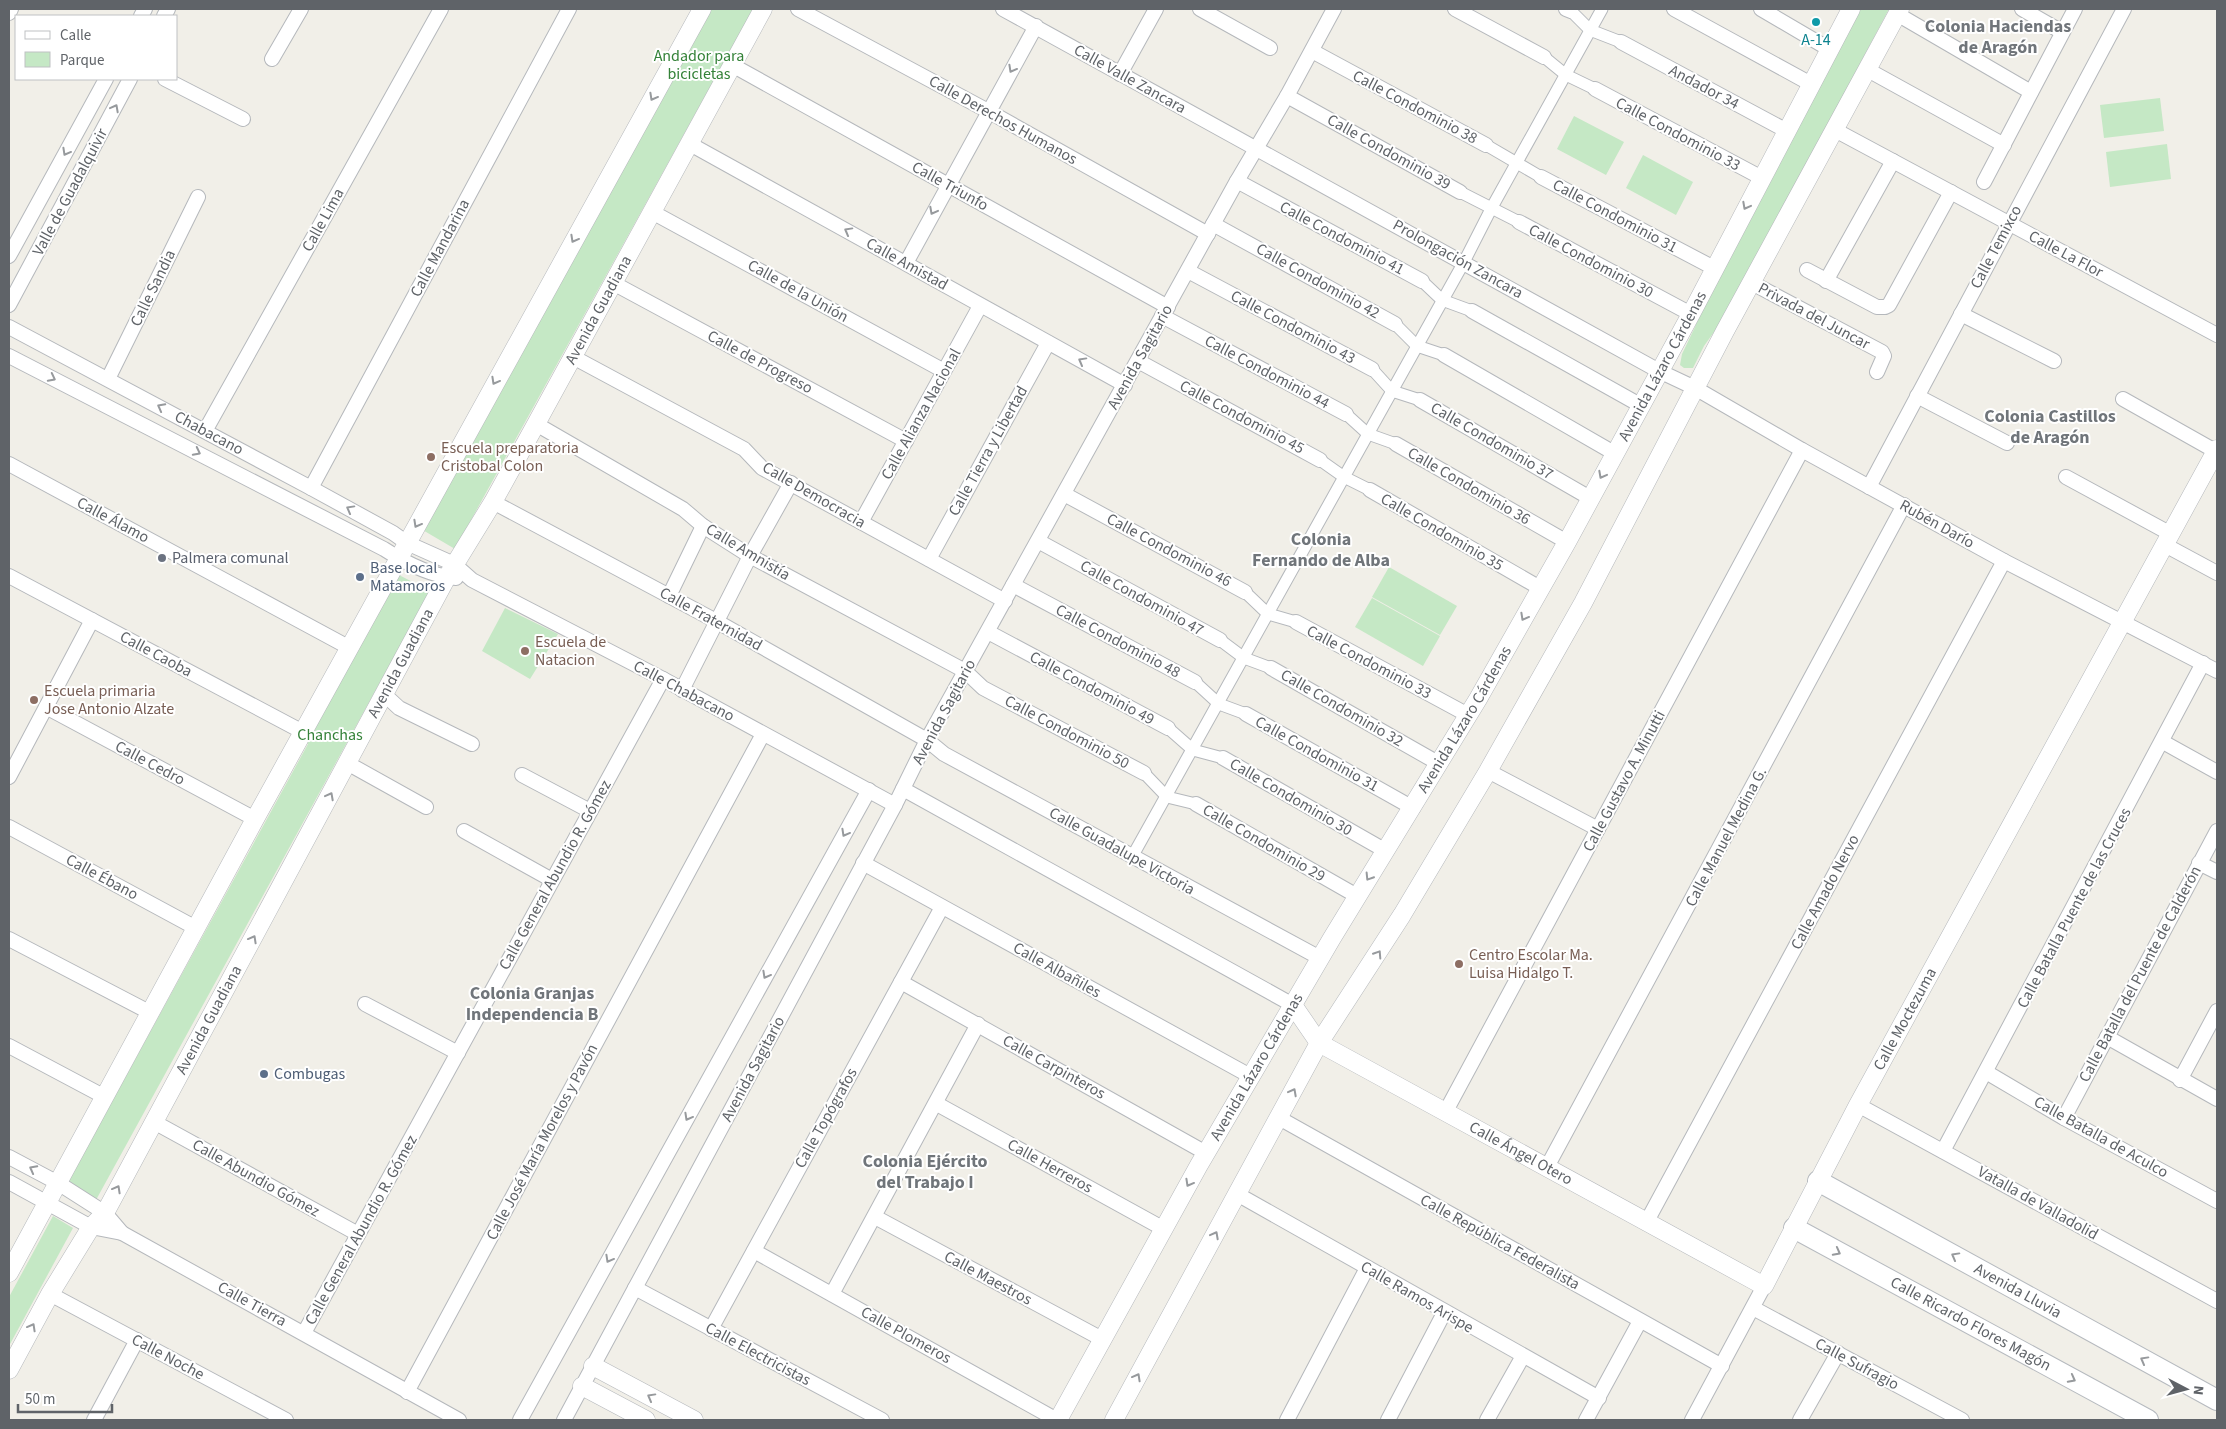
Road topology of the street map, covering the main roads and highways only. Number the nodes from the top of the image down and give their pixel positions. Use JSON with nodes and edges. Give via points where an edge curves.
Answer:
{"nodes":[{"id":1,"x":1818,"y":1181,"type":"road end"},
{"id":2,"x":1794,"y":1228,"type":"road end"},
{"id":3,"x":2217,"y":1400,"type":"edge"},
{"id":4,"x":2148,"y":1420,"type":"edge"}],
"edges":[{"from":3,"to":1,"type":"main road","name":"Avenida Lluvia","one_way":true},
{"from":2,"to":4,"type":"main road","name":"Calle Ricardo Flores Magón","one_way":true}]}
